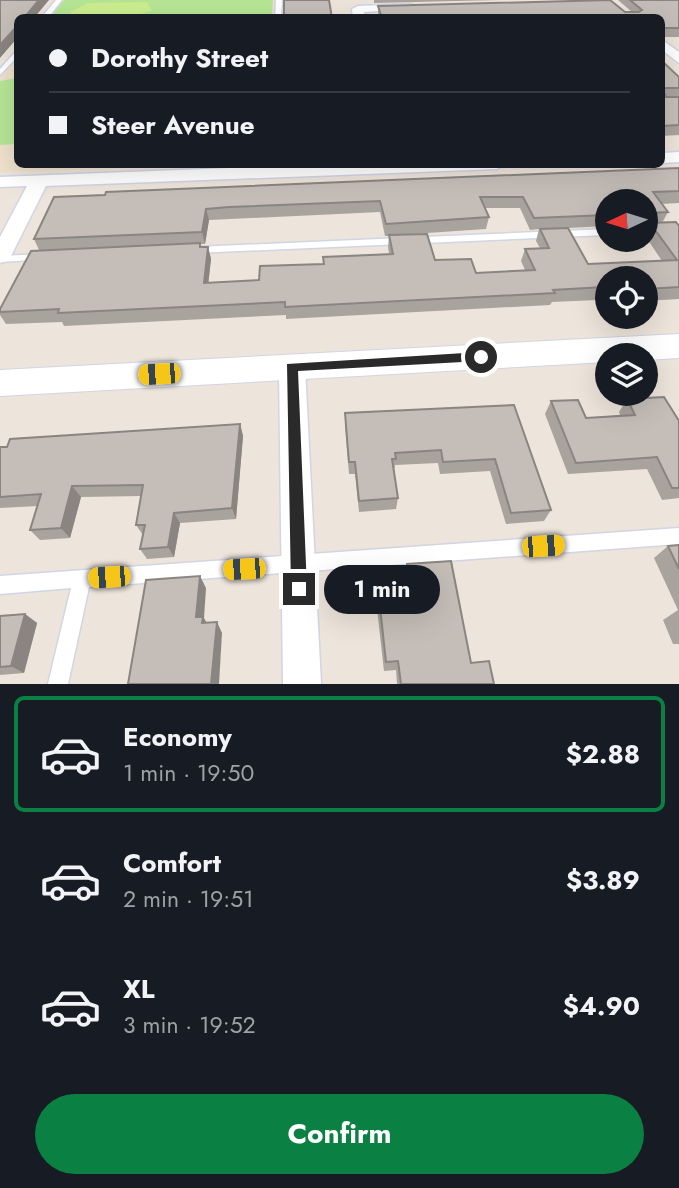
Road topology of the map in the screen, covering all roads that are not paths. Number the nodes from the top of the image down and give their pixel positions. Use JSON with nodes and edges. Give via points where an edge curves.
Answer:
{"nodes":[{"id":1,"x":58,"y":0,"type":"edge"},
{"id":2,"x":424,"y":7,"type":"edge"},
{"id":3,"x":47,"y":14,"type":"edge"},
{"id":4,"x":359,"y":14,"type":"edge"},
{"id":5,"x":665,"y":47,"type":"edge"},
{"id":6,"x":14,"y":56,"type":"edge"},
{"id":7,"x":679,"y":61,"type":"edge"},
{"id":8,"x":0,"y":73,"type":"edge"},
{"id":9,"x":320,"y":168,"type":"edge"},
{"id":10,"x":276,"y":169,"type":"edge"},
{"id":11,"x":40,"y":180,"type":"junction"},
{"id":12,"x":0,"y":182,"type":"edge"},
{"id":13,"x":595,"y":233,"type":"edge"},
{"id":14,"x":179,"y":251,"type":"edge"},
{"id":15,"x":55,"y":257,"type":"edge"},
{"id":16,"x":0,"y":258,"type":"edge"},
{"id":17,"x":676,"y":351,"type":"edge"},
{"id":18,"x":292,"y":367,"type":"junction"},
{"id":19,"x":0,"y":383,"type":"edge"},
{"id":20,"x":679,"y":536,"type":"edge"},
{"id":21,"x":299,"y":565,"type":"junction"},
{"id":22,"x":82,"y":579,"type":"junction"},
{"id":23,"x":0,"y":585,"type":"edge"},
{"id":24,"x":58,"y":684,"type":"edge"},
{"id":25,"x":302,"y":684,"type":"edge"}],
"edges":[{"from":1,"to":3,"type":"lane"},
{"from":2,"to":4,"type":"street","via":[[358,9]]},
{"from":5,"to":7,"type":"street"},
{"from":6,"to":8,"type":"lane"},
{"from":9,"to":10,"type":"street"},
{"from":10,"to":11,"type":"street"},
{"from":11,"to":12,"type":"street"},
{"from":11,"to":16,"type":"street"},
{"from":13,"to":14,"type":"lane"},
{"from":15,"to":16,"type":"lane"},
{"from":17,"to":18,"type":"street"},
{"from":18,"to":19,"type":"street"},
{"from":18,"to":21,"type":"street"},
{"from":20,"to":21,"type":"lane"},
{"from":21,"to":22,"type":"lane"},
{"from":21,"to":25,"type":"street"},
{"from":22,"to":23,"type":"lane"},
{"from":22,"to":24,"type":"lane"}]}
